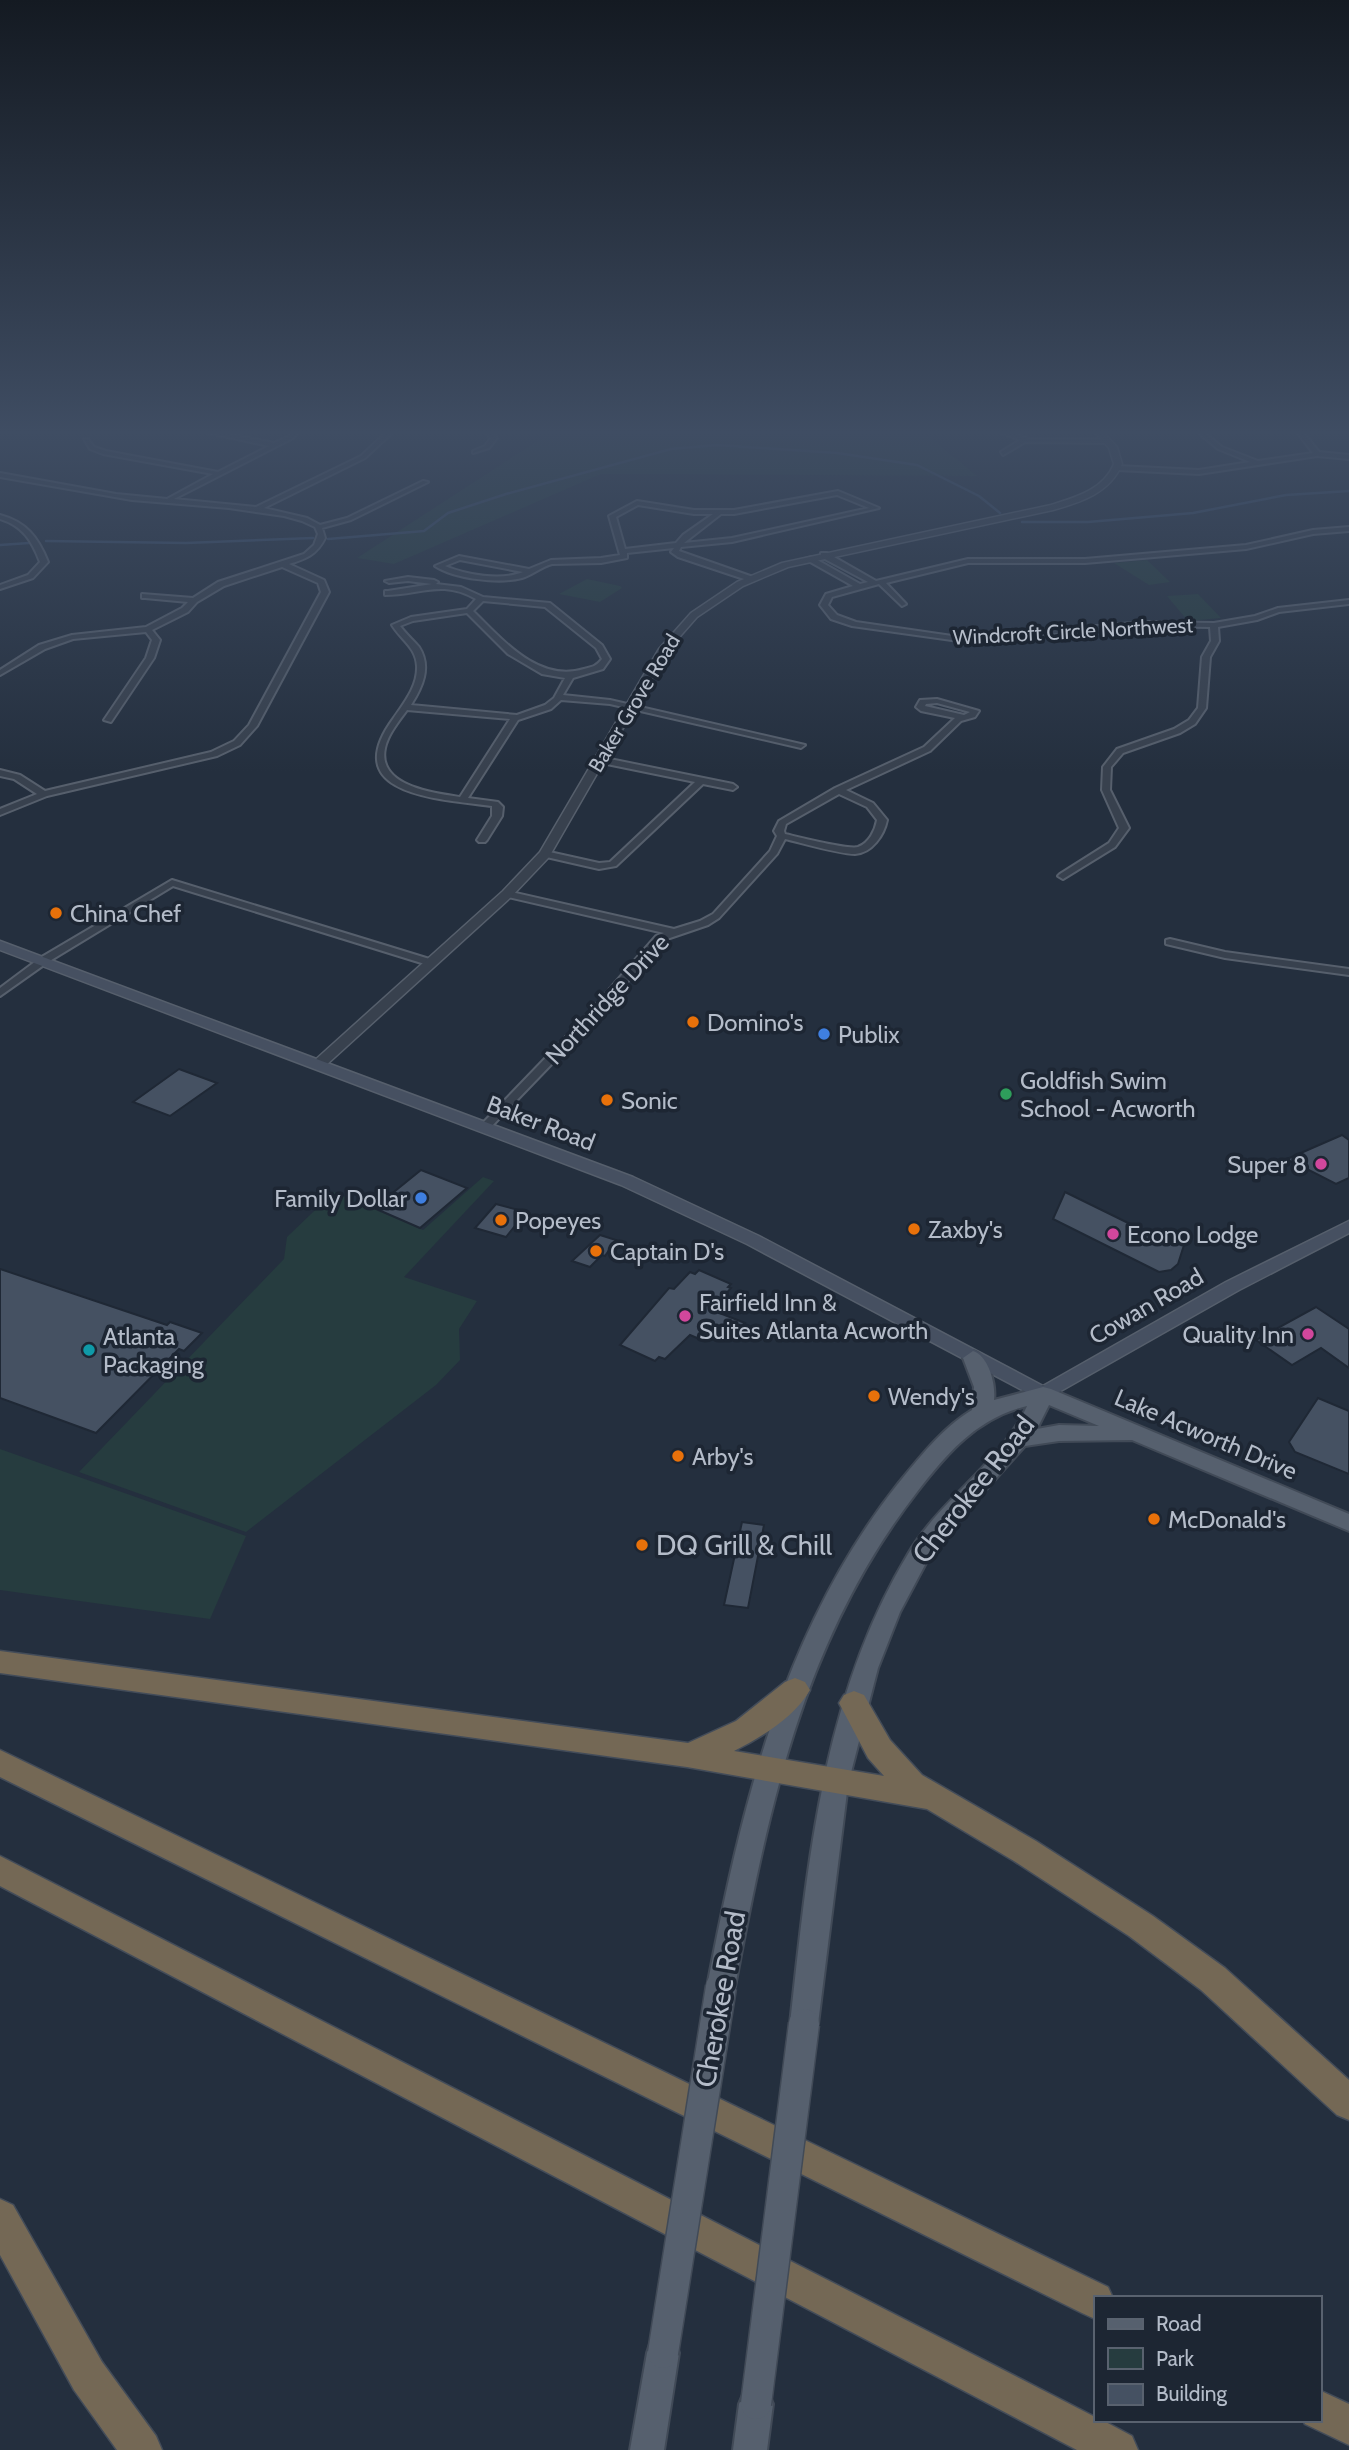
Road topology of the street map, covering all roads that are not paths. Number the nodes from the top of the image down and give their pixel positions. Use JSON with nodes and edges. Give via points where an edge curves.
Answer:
{"nodes":[{"id":1,"x":35,"y":543,"type":"edge"},
{"id":2,"x":319,"y":543,"type":"edge"},
{"id":3,"x":620,"y":543,"type":"edge"},
{"id":4,"x":681,"y":543,"type":"edge"},
{"id":5,"x":706,"y":543,"type":"edge"},
{"id":6,"x":879,"y":543,"type":"edge"},
{"id":7,"x":1262,"y":543,"type":"edge"},
{"id":8,"x":678,"y":547,"type":"junction"},
{"id":9,"x":622,"y":551,"type":"junction"},
{"id":10,"x":824,"y":555,"type":"junction"},
{"id":11,"x":809,"y":559,"type":"junction"},
{"id":12,"x":282,"y":564,"type":"junction"},
{"id":13,"x":530,"y":570,"type":"junction"},
{"id":14,"x":753,"y":577,"type":"junction"},
{"id":15,"x":389,"y":581,"type":"dead end"},
{"id":16,"x":876,"y":581,"type":"junction"},
{"id":17,"x":442,"y":583,"type":"junction"},
{"id":18,"x":858,"y":586,"type":"junction"},
{"id":19,"x":0,"y":587,"type":"edge"},
{"id":20,"x":388,"y":593,"type":"dead end"},
{"id":21,"x":145,"y":596,"type":"dead end"},
{"id":22,"x":481,"y":599,"type":"junction"},
{"id":23,"x":194,"y":600,"type":"junction"},
{"id":24,"x":1349,"y":602,"type":"edge"},
{"id":25,"x":902,"y":604,"type":"dead end"},
{"id":26,"x":469,"y":611,"type":"junction"},
{"id":27,"x":1213,"y":625,"type":"junction"},
{"id":28,"x":148,"y":629,"type":"junction"},
{"id":29,"x":0,"y":673,"type":"edge"},
{"id":30,"x":570,"y":676,"type":"junction"},
{"id":31,"x":556,"y":700,"type":"junction"},
{"id":32,"x":405,"y":707,"type":"junction"},
{"id":33,"x":630,"y":708,"type":"junction"},
{"id":34,"x":516,"y":717,"type":"junction"},
{"id":35,"x":963,"y":718,"type":"junction"},
{"id":36,"x":108,"y":720,"type":"dead end"},
{"id":37,"x":801,"y":745,"type":"dead end"},
{"id":38,"x":600,"y":760,"type":"junction"},
{"id":39,"x":0,"y":773,"type":"edge"},
{"id":40,"x":701,"y":781,"type":"junction"},
{"id":41,"x":733,"y":787,"type":"dead end"},
{"id":42,"x":838,"y":790,"type":"junction"},
{"id":43,"x":44,"y":794,"type":"junction"},
{"id":44,"x":462,"y":800,"type":"junction"},
{"id":45,"x":0,"y":812,"type":"edge"},
{"id":46,"x":782,"y":836,"type":"junction"},
{"id":47,"x":482,"y":840,"type":"dead end"},
{"id":48,"x":545,"y":854,"type":"junction"},
{"id":49,"x":1063,"y":876,"type":"dead end"},
{"id":50,"x":507,"y":894,"type":"junction"},
{"id":51,"x":674,"y":932,"type":"junction"},
{"id":52,"x":1171,"y":942,"type":"dead end"},
{"id":53,"x":0,"y":945,"type":"edge"},
{"id":54,"x":44,"y":960,"type":"junction"},
{"id":55,"x":432,"y":963,"type":"junction"},
{"id":56,"x":1349,"y":972,"type":"edge"},
{"id":57,"x":0,"y":993,"type":"edge"},
{"id":58,"x":319,"y":1064,"type":"junction"},
{"id":59,"x":485,"y":1128,"type":"junction"},
{"id":60,"x":1349,"y":1226,"type":"edge"},
{"id":61,"x":973,"y":1357,"type":"junction"},
{"id":62,"x":1043,"y":1394,"type":"junction"},
{"id":63,"x":982,"y":1413,"type":"junction"},
{"id":64,"x":1140,"y":1435,"type":"junction"},
{"id":65,"x":1016,"y":1440,"type":"junction"},
{"id":66,"x":1349,"y":1523,"type":"edge"},
{"id":67,"x":0,"y":1662,"type":"edge"},
{"id":68,"x":795,"y":1690,"type":"junction"},
{"id":69,"x":853,"y":1703,"type":"junction"},
{"id":70,"x":687,"y":1755,"type":"junction"},
{"id":71,"x":0,"y":1763,"type":"edge"},
{"id":72,"x":768,"y":1772,"type":"junction"},
{"id":73,"x":835,"y":1780,"type":"junction"},
{"id":74,"x":927,"y":1796,"type":"junction"},
{"id":75,"x":0,"y":1870,"type":"edge"},
{"id":76,"x":804,"y":2025,"type":"joint"},
{"id":77,"x":1349,"y":2103,"type":"edge"},
{"id":78,"x":0,"y":2218,"type":"edge"},
{"id":79,"x":1094,"y":2300,"type":"edge"},
{"id":80,"x":1321,"y":2411,"type":"edge"},
{"id":81,"x":1349,"y":2425,"type":"edge"},
{"id":82,"x":142,"y":2450,"type":"edge"},
{"id":83,"x":647,"y":2450,"type":"edge"},
{"id":84,"x":750,"y":2450,"type":"edge"},
{"id":85,"x":1118,"y":2450,"type":"edge"}],
"edges":[{"from":1,"to":19,"type":"street","via":[[44,562],[40,570]]},
{"from":2,"to":12,"type":"street","via":[[307,556]]},
{"from":3,"to":9,"type":"street"},
{"from":4,"to":8,"type":"street"},
{"from":5,"to":8,"type":"street"},
{"from":6,"to":10,"type":"street","name":"Baker Grove Road"},
{"from":7,"to":16,"type":"street","name":"Windcroft Circle Northwest","via":[[1075,562],[968,561]]},
{"from":8,"to":9,"type":"street"},
{"from":8,"to":14,"type":"street"},
{"from":8,"to":14,"type":"street","via":[[675,552],[681,555]]},
{"from":9,"to":13,"type":"street","via":[[624,555],[614,560],[551,563]]},
{"from":10,"to":11,"type":"street","name":"Baker Grove Road"},
{"from":10,"to":16,"type":"street"},
{"from":11,"to":14,"type":"street","name":"Baker Grove Road"},
{"from":11,"to":18,"type":"street"},
{"from":12,"to":23,"type":"street","via":[[221,584]]},
{"from":12,"to":43,"type":"street","via":[[321,582],[325,592],[248,735],[214,754]]},
{"from":13,"to":13,"type":"street","via":[[505,579],[439,566],[459,558]]},
{"from":14,"to":33,"type":"street","name":"Baker Grove Road","via":[[704,607],[673,635]]},
{"from":15,"to":17,"type":"street"},
{"from":16,"to":18,"type":"street","name":"Windcroft Circle Northwest"},
{"from":16,"to":25,"type":"street"},
{"from":17,"to":20,"type":"street"},
{"from":17,"to":22,"type":"street"},
{"from":18,"to":27,"type":"street","name":"Windcroft Circle Northwest","via":[[831,595],[826,610],[855,624],[940,638],[1146,624]]},
{"from":21,"to":23,"type":"street"},
{"from":22,"to":26,"type":"street"},
{"from":22,"to":30,"type":"street","via":[[547,605],[599,647],[606,659],[600,667]]},
{"from":23,"to":28,"type":"street","via":[[185,610]]},
{"from":24,"to":27,"type":"street","name":"Windcroft Circle Northwest","via":[[1278,610]]},
{"from":26,"to":30,"type":"street","via":[[525,662]]},
{"from":26,"to":32,"type":"street","via":[[411,618],[396,625],[421,661],[422,681]]},
{"from":27,"to":49,"type":"street","via":[[1215,641],[1206,657],[1202,708],[1192,722],[1177,731],[1120,751],[1104,777],[1124,828],[1112,845]]},
{"from":28,"to":29,"type":"street","via":[[72,637],[41,647]]},
{"from":28,"to":36,"type":"street","via":[[156,640],[150,658]]},
{"from":30,"to":31,"type":"street"},
{"from":31,"to":33,"type":"street"},
{"from":31,"to":34,"type":"street","via":[[540,712]]},
{"from":32,"to":34,"type":"street"},
{"from":32,"to":44,"type":"street","via":[[384,740],[380,765],[402,785]]},
{"from":33,"to":37,"type":"street"},
{"from":33,"to":38,"type":"street","name":"Baker Grove Road"},
{"from":34,"to":44,"type":"street"},
{"from":35,"to":35,"type":"street","via":[[975,711],[937,701],[920,705]]},
{"from":35,"to":42,"type":"street","via":[[927,749]]},
{"from":38,"to":40,"type":"street"},
{"from":38,"to":48,"type":"street","name":"Baker Grove Road"},
{"from":39,"to":43,"type":"street","via":[[17,777]]},
{"from":40,"to":41,"type":"street"},
{"from":40,"to":48,"type":"street","via":[[613,864],[599,866]]},
{"from":42,"to":46,"type":"street","via":[[782,823]]},
{"from":42,"to":46,"type":"street","via":[[863,800],[882,820],[881,829],[865,848],[854,851]]},
{"from":43,"to":45,"type":"street"},
{"from":44,"to":47,"type":"street","via":[[498,807]]},
{"from":46,"to":51,"type":"street","via":[[774,852],[716,916]]},
{"from":48,"to":50,"type":"street","name":"Baker Grove Road"},
{"from":50,"to":51,"type":"street","name":"Northridge Drive"},
{"from":50,"to":55,"type":"street","name":"Baker Grove Road"},
{"from":51,"to":59,"type":"street","name":"Northridge Drive","via":[[660,938]]},
{"from":52,"to":56,"type":"street","via":[[1263,962]]},
{"from":53,"to":54,"type":"main road","name":"Baker Road"},
{"from":54,"to":55,"type":"street","via":[[172,883]]},
{"from":54,"to":57,"type":"street"},
{"from":54,"to":58,"type":"main road","name":"Baker Road"},
{"from":55,"to":58,"type":"street","name":"Baker Grove Road"},
{"from":58,"to":59,"type":"main road","name":"Baker Road"},
{"from":59,"to":61,"type":"main road","name":"Baker Road","via":[[627,1181],[753,1240]]},
{"from":60,"to":62,"type":"main road","name":"Cowan Road","via":[[1278,1260]]},
{"from":61,"to":62,"type":"main road","name":"Baker Road"},
{"from":61,"to":63,"type":"main road","via":[[985,1387]]},
{"from":62,"to":63,"type":"main road","name":"Cherokee Road"},
{"from":62,"to":64,"type":"main road","name":"Lake Acworth Drive"},
{"from":62,"to":65,"type":"main road","name":"Cherokee Road"},
{"from":63,"to":68,"type":"main road","name":"Cherokee Road","via":[[912,1481],[870,1537],[830,1603]]},
{"from":64,"to":65,"type":"main road","via":[[1076,1432]]},
{"from":64,"to":66,"type":"main road","name":"Lake Acworth Drive"},
{"from":65,"to":69,"type":"main road","name":"Cherokee Road","via":[[959,1502],[919,1555],[872,1645]]},
{"from":67,"to":70,"type":"highway"},
{"from":68,"to":70,"type":"highway","via":[[742,1735]]},
{"from":68,"to":72,"type":"main road","name":"Cherokee Road"},
{"from":69,"to":73,"type":"main road","name":"Cherokee Road"},
{"from":69,"to":74,"type":"highway","via":[[878,1749]]},
{"from":70,"to":72,"type":"highway"},
{"from":71,"to":79,"type":"highway"},
{"from":72,"to":73,"type":"highway"},
{"from":72,"to":83,"type":"main road","name":"Cherokee Road","bridge":true,"via":[[741,1876],[721,1987]]},
{"from":73,"to":74,"type":"highway"},
{"from":73,"to":76,"type":"main road","name":"Cherokee Road"},
{"from":74,"to":77,"type":"highway","via":[[1025,1851],[1141,1926],[1213,1979]]},
{"from":75,"to":85,"type":"highway"},
{"from":76,"to":84,"type":"main road","name":"Cherokee Road","bridge":true},
{"from":78,"to":82,"type":"highway","via":[[88,2376]]},
{"from":80,"to":81,"type":"highway"}]}
